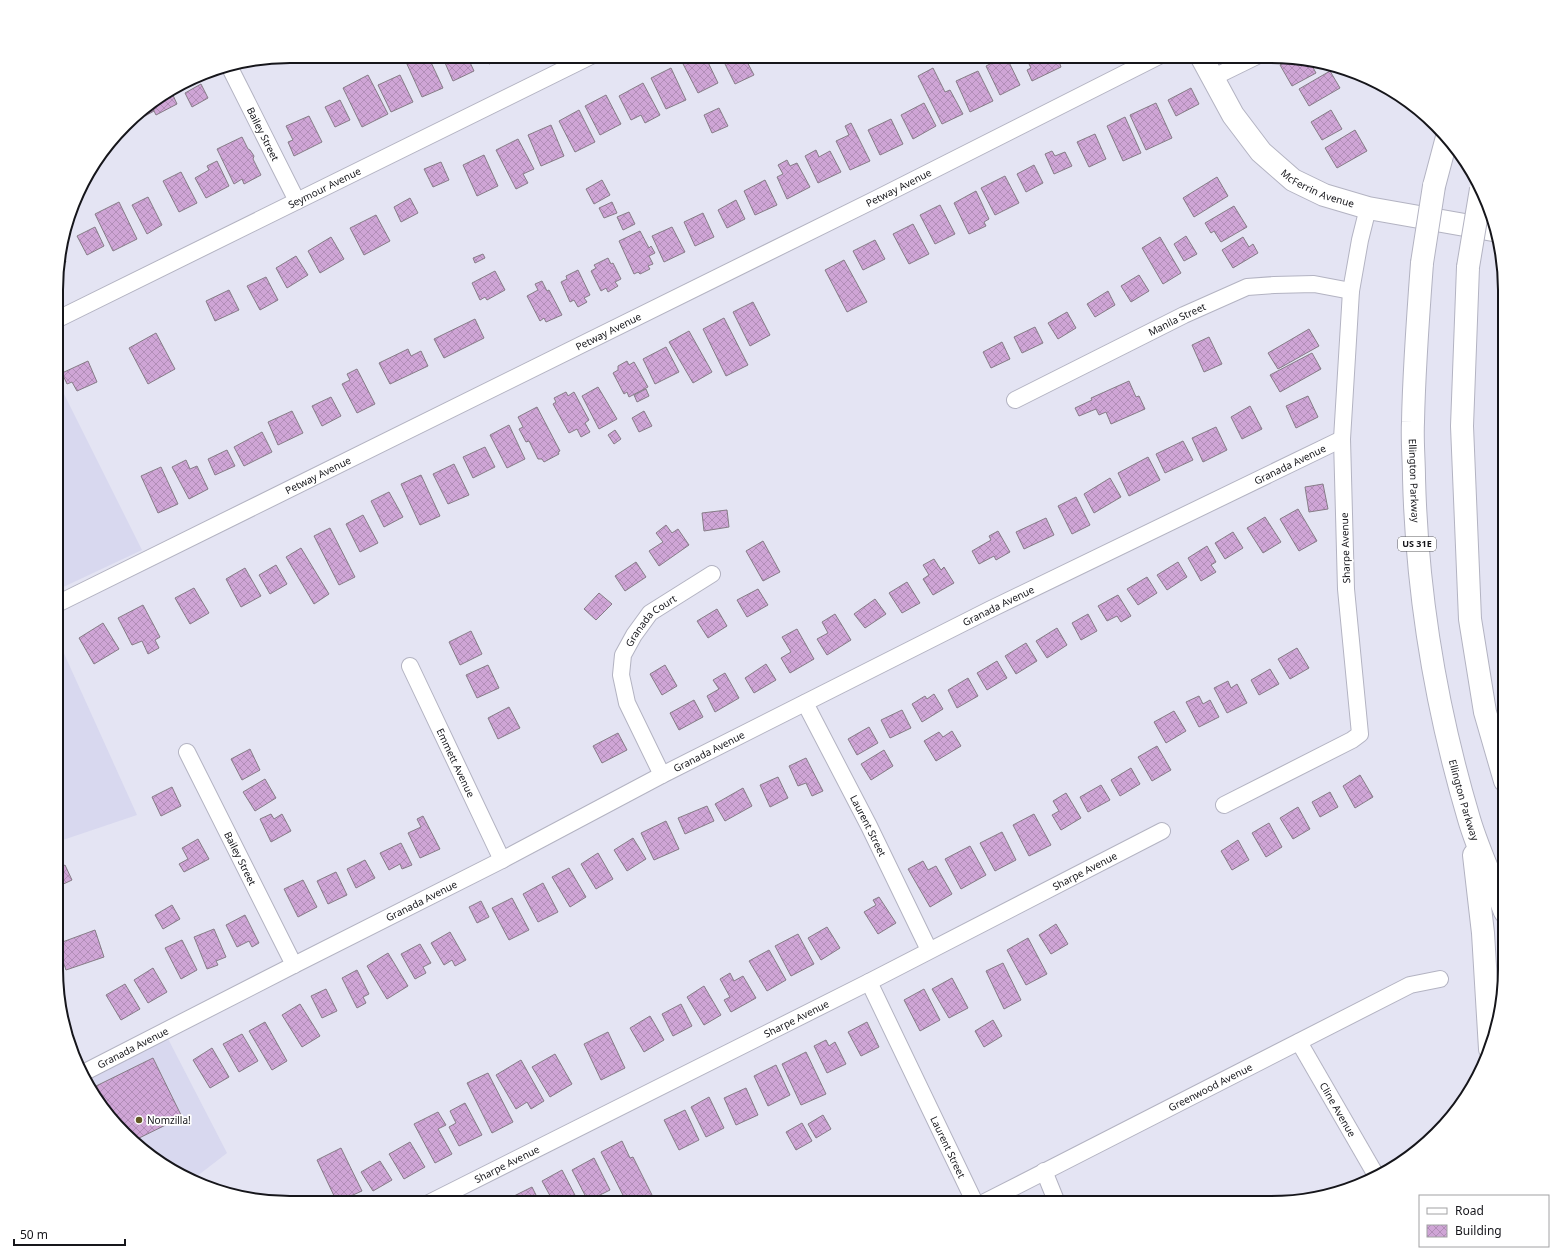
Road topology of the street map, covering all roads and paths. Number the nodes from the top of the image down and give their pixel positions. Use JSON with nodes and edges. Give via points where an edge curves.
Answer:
{"nodes":[{"id":1,"x":577,"y":63,"type":"edge"},
{"id":2,"x":1145,"y":63,"type":"edge"},
{"id":3,"x":1204,"y":63,"type":"edge"},
{"id":4,"x":1243,"y":63,"type":"edge"},
{"id":5,"x":231,"y":71,"type":"edge"},
{"id":6,"x":1212,"y":78,"type":"junction"},
{"id":7,"x":1445,"y":144,"type":"edge"},
{"id":8,"x":1479,"y":198,"type":"edge"},
{"id":9,"x":297,"y":201,"type":"junction"},
{"id":10,"x":1368,"y":208,"type":"junction"},
{"id":11,"x":1490,"y":229,"type":"edge"},
{"id":12,"x":1351,"y":291,"type":"junction"},
{"id":13,"x":63,"y":317,"type":"edge"},
{"id":14,"x":1015,"y":400,"type":"dead end"},
{"id":15,"x":1342,"y":439,"type":"junction"},
{"id":16,"x":712,"y":574,"type":"dead end"},
{"id":17,"x":63,"y":601,"type":"edge"},
{"id":18,"x":410,"y":666,"type":"dead end"},
{"id":19,"x":805,"y":703,"type":"junction"},
{"id":20,"x":187,"y":752,"type":"dead end"},
{"id":21,"x":1498,"y":757,"type":"edge"},
{"id":22,"x":662,"y":775,"type":"junction"},
{"id":23,"x":1224,"y":805,"type":"dead end"},
{"id":24,"x":1470,"y":820,"type":"junction"},
{"id":25,"x":1162,"y":831,"type":"dead end"},
{"id":26,"x":502,"y":860,"type":"junction"},
{"id":27,"x":1498,"y":896,"type":"edge"},
{"id":28,"x":929,"y":950,"type":"junction"},
{"id":29,"x":294,"y":965,"type":"junction"},
{"id":30,"x":1440,"y":979,"type":"dead end"},
{"id":31,"x":870,"y":982,"type":"junction"},
{"id":32,"x":1489,"y":1031,"type":"edge"},
{"id":33,"x":1299,"y":1042,"type":"junction"},
{"id":34,"x":87,"y":1071,"type":"edge"},
{"id":35,"x":1044,"y":1171,"type":"junction"},
{"id":36,"x":1373,"y":1172,"type":"edge"},
{"id":37,"x":442,"y":1196,"type":"edge"},
{"id":38,"x":972,"y":1196,"type":"edge"},
{"id":39,"x":996,"y":1196,"type":"edge"},
{"id":40,"x":1054,"y":1196,"type":"edge"}],
"edges":[{"from":1,"to":9,"type":"street","name":"Seymour Avenue"},
{"from":2,"to":17,"type":"street","name":"Petway Avenue"},
{"from":3,"to":6,"type":"main road","name":"McFerrin Avenue"},
{"from":4,"to":6,"type":"street"},
{"from":5,"to":9,"type":"street","name":"Bailey Street"},
{"from":6,"to":10,"type":"main road","name":"McFerrin Avenue","via":[[1233,115],[1261,152],[1293,180],[1324,195]]},
{"from":7,"to":24,"type":"main road","name":"Ellington Parkway","number":"US 31E","bridge":true,"via":[[1434,186],[1422,263],[1412,424],[1416,527],[1429,645],[1449,744]]},
{"from":8,"to":21,"type":"main road","bridge":true,"via":[[1468,267],[1462,426],[1470,619],[1485,712]]},
{"from":9,"to":13,"type":"street","name":"Seymour Avenue"},
{"from":10,"to":11,"type":"main road","name":"McFerrin Avenue"},
{"from":10,"to":12,"type":"street","name":"Sharpe Avenue"},
{"from":12,"to":14,"type":"street","name":"Manila Street","via":[[1314,284],[1247,287],[1184,315]]},
{"from":12,"to":15,"type":"street","name":"Sharpe Avenue"},
{"from":15,"to":19,"type":"street","name":"Granada Avenue","via":[[998,605]]},
{"from":15,"to":23,"type":"street","name":"Sharpe Avenue","via":[[1346,588],[1360,734]]},
{"from":16,"to":22,"type":"street","name":"Granada Court","via":[[650,613],[634,634],[623,655],[621,675],[627,703]]},
{"from":18,"to":26,"type":"street","name":"Emmett Avenue"},
{"from":19,"to":22,"type":"street","name":"Granada Avenue"},
{"from":19,"to":28,"type":"street","name":"Laurent Street","via":[[869,826]]},
{"from":20,"to":29,"type":"street","name":"Bailey Street"},
{"from":22,"to":26,"type":"street","name":"Granada Avenue"},
{"from":24,"to":27,"type":"main road","name":"Ellington Parkway","number":"US 31E"},
{"from":24,"to":32,"type":"main road","via":[[1484,933]]},
{"from":25,"to":28,"type":"street","name":"Sharpe Avenue"},
{"from":26,"to":29,"type":"street","name":"Granada Avenue"},
{"from":28,"to":31,"type":"street","name":"Sharpe Avenue"},
{"from":29,"to":34,"type":"street","name":"Granada Avenue"},
{"from":30,"to":33,"type":"street","name":"Greenwood Avenue","via":[[1410,985]]},
{"from":31,"to":37,"type":"street","name":"Sharpe Avenue"},
{"from":31,"to":38,"type":"street","name":"Laurent Street"},
{"from":33,"to":35,"type":"street","name":"Greenwood Avenue"},
{"from":33,"to":36,"type":"street","name":"Cline Avenue"},
{"from":35,"to":39,"type":"street","name":"Greenwood Avenue"},
{"from":35,"to":40,"type":"street"}]}
